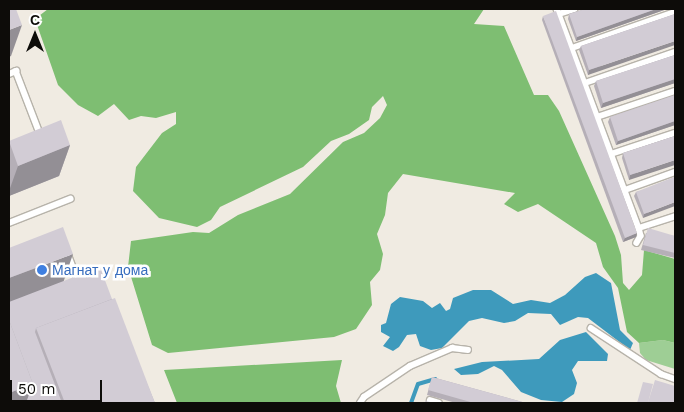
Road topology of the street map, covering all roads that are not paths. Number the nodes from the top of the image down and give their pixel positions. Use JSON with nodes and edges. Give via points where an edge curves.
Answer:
{"nodes":[{"id":1,"x":574,"y":9,"type":"edge"},
{"id":2,"x":558,"y":12,"type":"edge"},
{"id":3,"x":675,"y":12,"type":"edge"},
{"id":4,"x":572,"y":48,"type":"junction"},
{"id":5,"x":675,"y":52,"type":"edge"},
{"id":6,"x":9,"y":74,"type":"edge"},
{"id":7,"x":585,"y":83,"type":"junction"},
{"id":8,"x":675,"y":91,"type":"edge"},
{"id":9,"x":597,"y":117,"type":"junction"},
{"id":10,"x":675,"y":133,"type":"edge"},
{"id":11,"x":33,"y":139,"type":"edge"},
{"id":12,"x":611,"y":154,"type":"junction"},
{"id":13,"x":675,"y":172,"type":"edge"},
{"id":14,"x":625,"y":190,"type":"junction"},
{"id":15,"x":70,"y":199,"type":"dead end"},
{"id":16,"x":675,"y":216,"type":"edge"},
{"id":17,"x":9,"y":223,"type":"edge"},
{"id":18,"x":639,"y":228,"type":"junction"},
{"id":19,"x":637,"y":244,"type":"dead end"},
{"id":20,"x":66,"y":250,"type":"edge"},
{"id":21,"x":82,"y":290,"type":"edge"},
{"id":22,"x":591,"y":328,"type":"dead end"},
{"id":23,"x":468,"y":350,"type":"dead end"},
{"id":24,"x":675,"y":379,"type":"edge"},
{"id":25,"x":430,"y":400,"type":"edge"},
{"id":26,"x":360,"y":403,"type":"edge"},
{"id":27,"x":439,"y":403,"type":"edge"}],
"edges":[{"from":1,"to":2,"type":"lane"},
{"from":2,"to":4,"type":"lane"},
{"from":3,"to":4,"type":"lane"},
{"from":4,"to":7,"type":"lane"},
{"from":5,"to":7,"type":"lane"},
{"from":6,"to":11,"type":"lane","via":[[16,71],[41,136]]},
{"from":7,"to":9,"type":"lane"},
{"from":8,"to":9,"type":"lane"},
{"from":9,"to":12,"type":"lane"},
{"from":10,"to":12,"type":"lane"},
{"from":12,"to":14,"type":"lane"},
{"from":13,"to":14,"type":"lane"},
{"from":14,"to":18,"type":"lane"},
{"from":15,"to":17,"type":"lane"},
{"from":16,"to":18,"type":"lane"},
{"from":18,"to":19,"type":"lane","via":[[641,236]]},
{"from":20,"to":21,"type":"lane"},
{"from":22,"to":24,"type":"lane","via":[[653,369]]},
{"from":23,"to":26,"type":"lane","via":[[452,348],[410,366]]},
{"from":25,"to":27,"type":"lane"}]}
